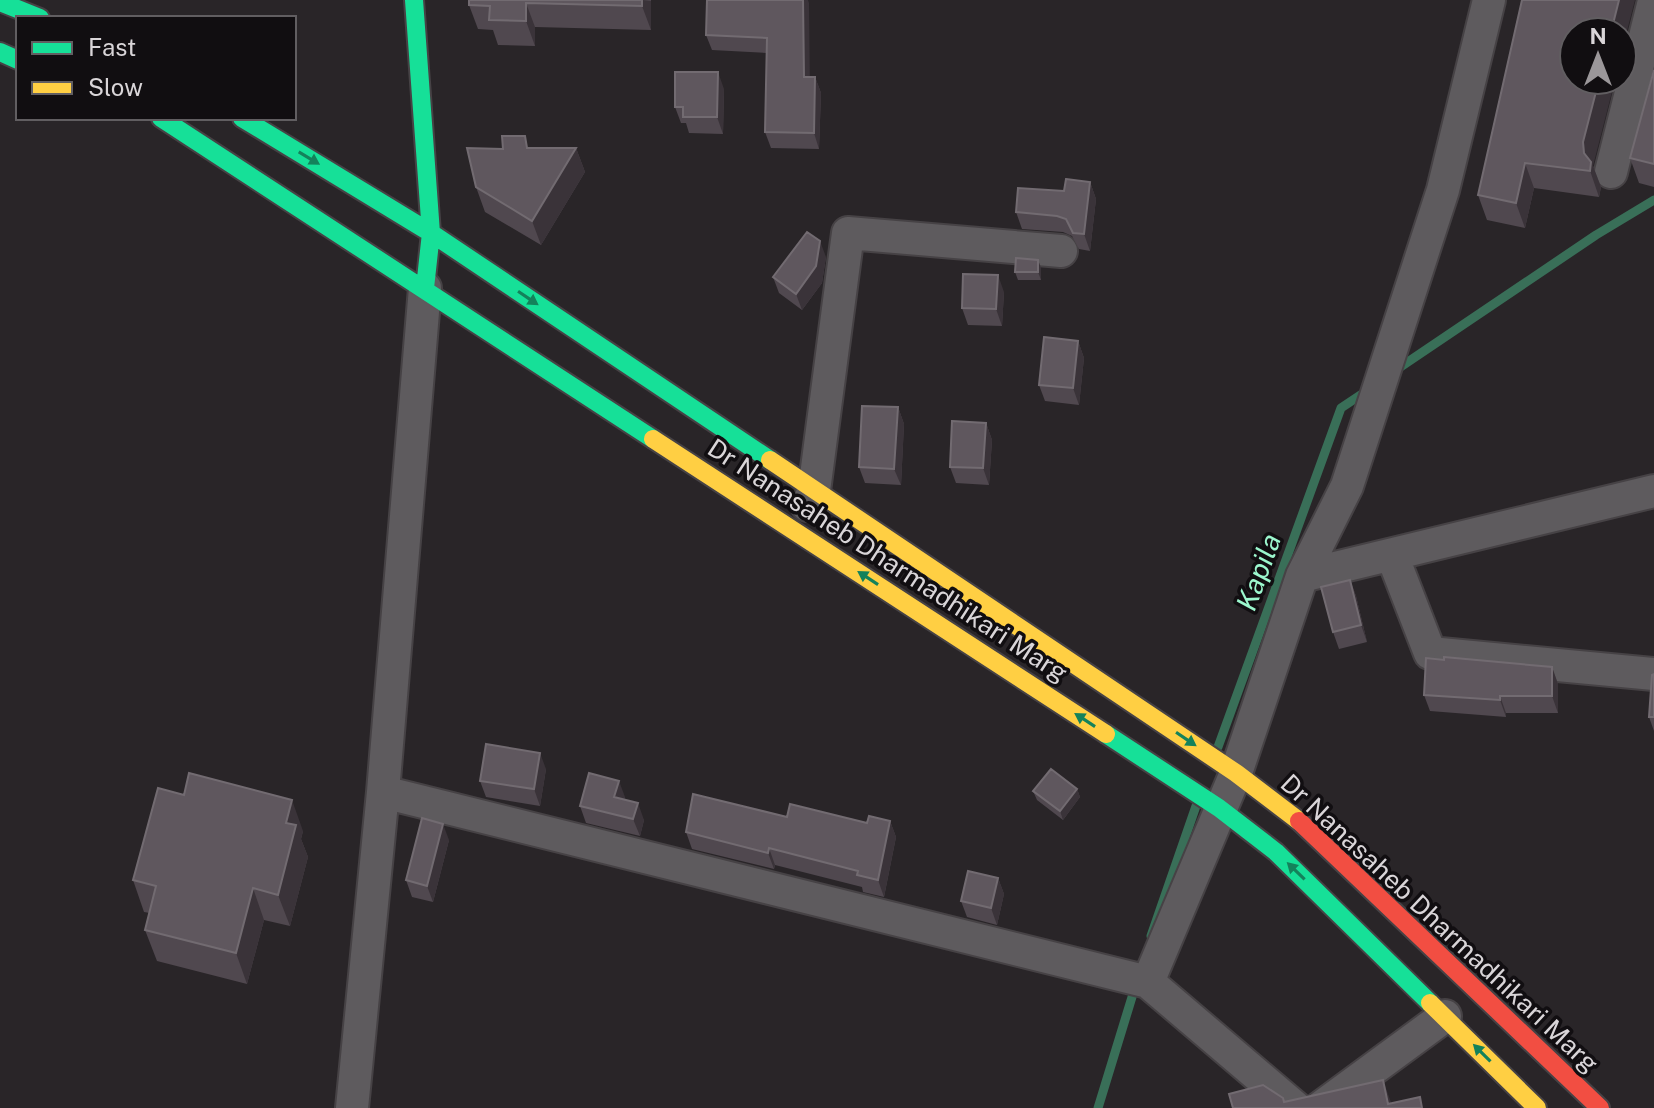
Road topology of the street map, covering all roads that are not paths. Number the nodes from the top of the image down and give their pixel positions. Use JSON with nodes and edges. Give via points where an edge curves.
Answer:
{"nodes":[{"id":1,"x":414,"y":0,"type":"edge"},
{"id":2,"x":1489,"y":0,"type":"edge"},
{"id":3,"x":1654,"y":1,"type":"edge"},
{"id":4,"x":0,"y":2,"type":"edge"},
{"id":5,"x":35,"y":16,"type":"edge"},
{"id":6,"x":164,"y":120,"type":"edge"},
{"id":7,"x":245,"y":120,"type":"edge"},
{"id":8,"x":1611,"y":172,"type":"dead end"},
{"id":9,"x":431,"y":233,"type":"junction"},
{"id":10,"x":1061,"y":251,"type":"dead end"},
{"id":11,"x":425,"y":288,"type":"junction"},
{"id":12,"x":814,"y":491,"type":"junction"},
{"id":13,"x":1654,"y":491,"type":"edge"},
{"id":14,"x":794,"y":529,"type":"junction"},
{"id":15,"x":1392,"y":555,"type":"junction"},
{"id":16,"x":1302,"y":576,"type":"junction"},
{"id":17,"x":1654,"y":674,"type":"edge"},
{"id":18,"x":1236,"y":773,"type":"junction"},
{"id":19,"x":383,"y":792,"type":"junction"},
{"id":20,"x":1219,"y":808,"type":"junction"},
{"id":21,"x":1148,"y":982,"type":"junction"},
{"id":22,"x":1445,"y":1016,"type":"junction"},
{"id":23,"x":352,"y":1108,"type":"edge"},
{"id":24,"x":1296,"y":1108,"type":"edge"},
{"id":25,"x":1320,"y":1108,"type":"edge"},
{"id":26,"x":1537,"y":1108,"type":"edge"},
{"id":27,"x":1600,"y":1108,"type":"edge"}],
"edges":[{"from":1,"to":9,"type":"main road"},
{"from":2,"to":16,"type":"street","via":[[1438,205],[1347,486]]},
{"from":3,"to":8,"type":"street"},
{"from":4,"to":5,"type":"main road"},
{"from":6,"to":11,"type":"main road","name":"Dr Nanasaheb Dharmadhikari Marg"},
{"from":7,"to":9,"type":"main road","name":"Dr Nanasaheb Dharmadhikari Marg","one_way":true},
{"from":9,"to":11,"type":"main road"},
{"from":9,"to":12,"type":"main road","name":"Dr Nanasaheb Dharmadhikari Marg","one_way":true},
{"from":10,"to":12,"type":"street","via":[[848,233]]},
{"from":11,"to":14,"type":"main road","name":"Dr Nanasaheb Dharmadhikari Marg"},
{"from":11,"to":19,"type":"street"},
{"from":12,"to":14,"type":"street"},
{"from":12,"to":18,"type":"main road","name":"Dr Nanasaheb Dharmadhikari Marg","one_way":true},
{"from":13,"to":15,"type":"street"},
{"from":20,"to":14,"type":"main road","name":"Dr Nanasaheb Dharmadhikari Marg","one_way":true},
{"from":15,"to":16,"type":"street"},
{"from":15,"to":17,"type":"street","via":[[1430,653]]},
{"from":16,"to":18,"type":"street"},
{"from":18,"to":20,"type":"street"},
{"from":18,"to":27,"type":"main road","name":"Dr Nanasaheb Dharmadhikari Marg","via":[[1296,818]]},
{"from":19,"to":21,"type":"street"},
{"from":19,"to":23,"type":"street"},
{"from":20,"to":21,"type":"street"},
{"from":22,"to":20,"type":"main road","name":"Dr Nanasaheb Dharmadhikari Marg","one_way":true,"via":[[1276,852]]},
{"from":21,"to":24,"type":"street"},
{"from":22,"to":25,"type":"street"},
{"from":26,"to":22,"type":"main road","name":"Dr Nanasaheb Dharmadhikari Marg","one_way":true}]}
